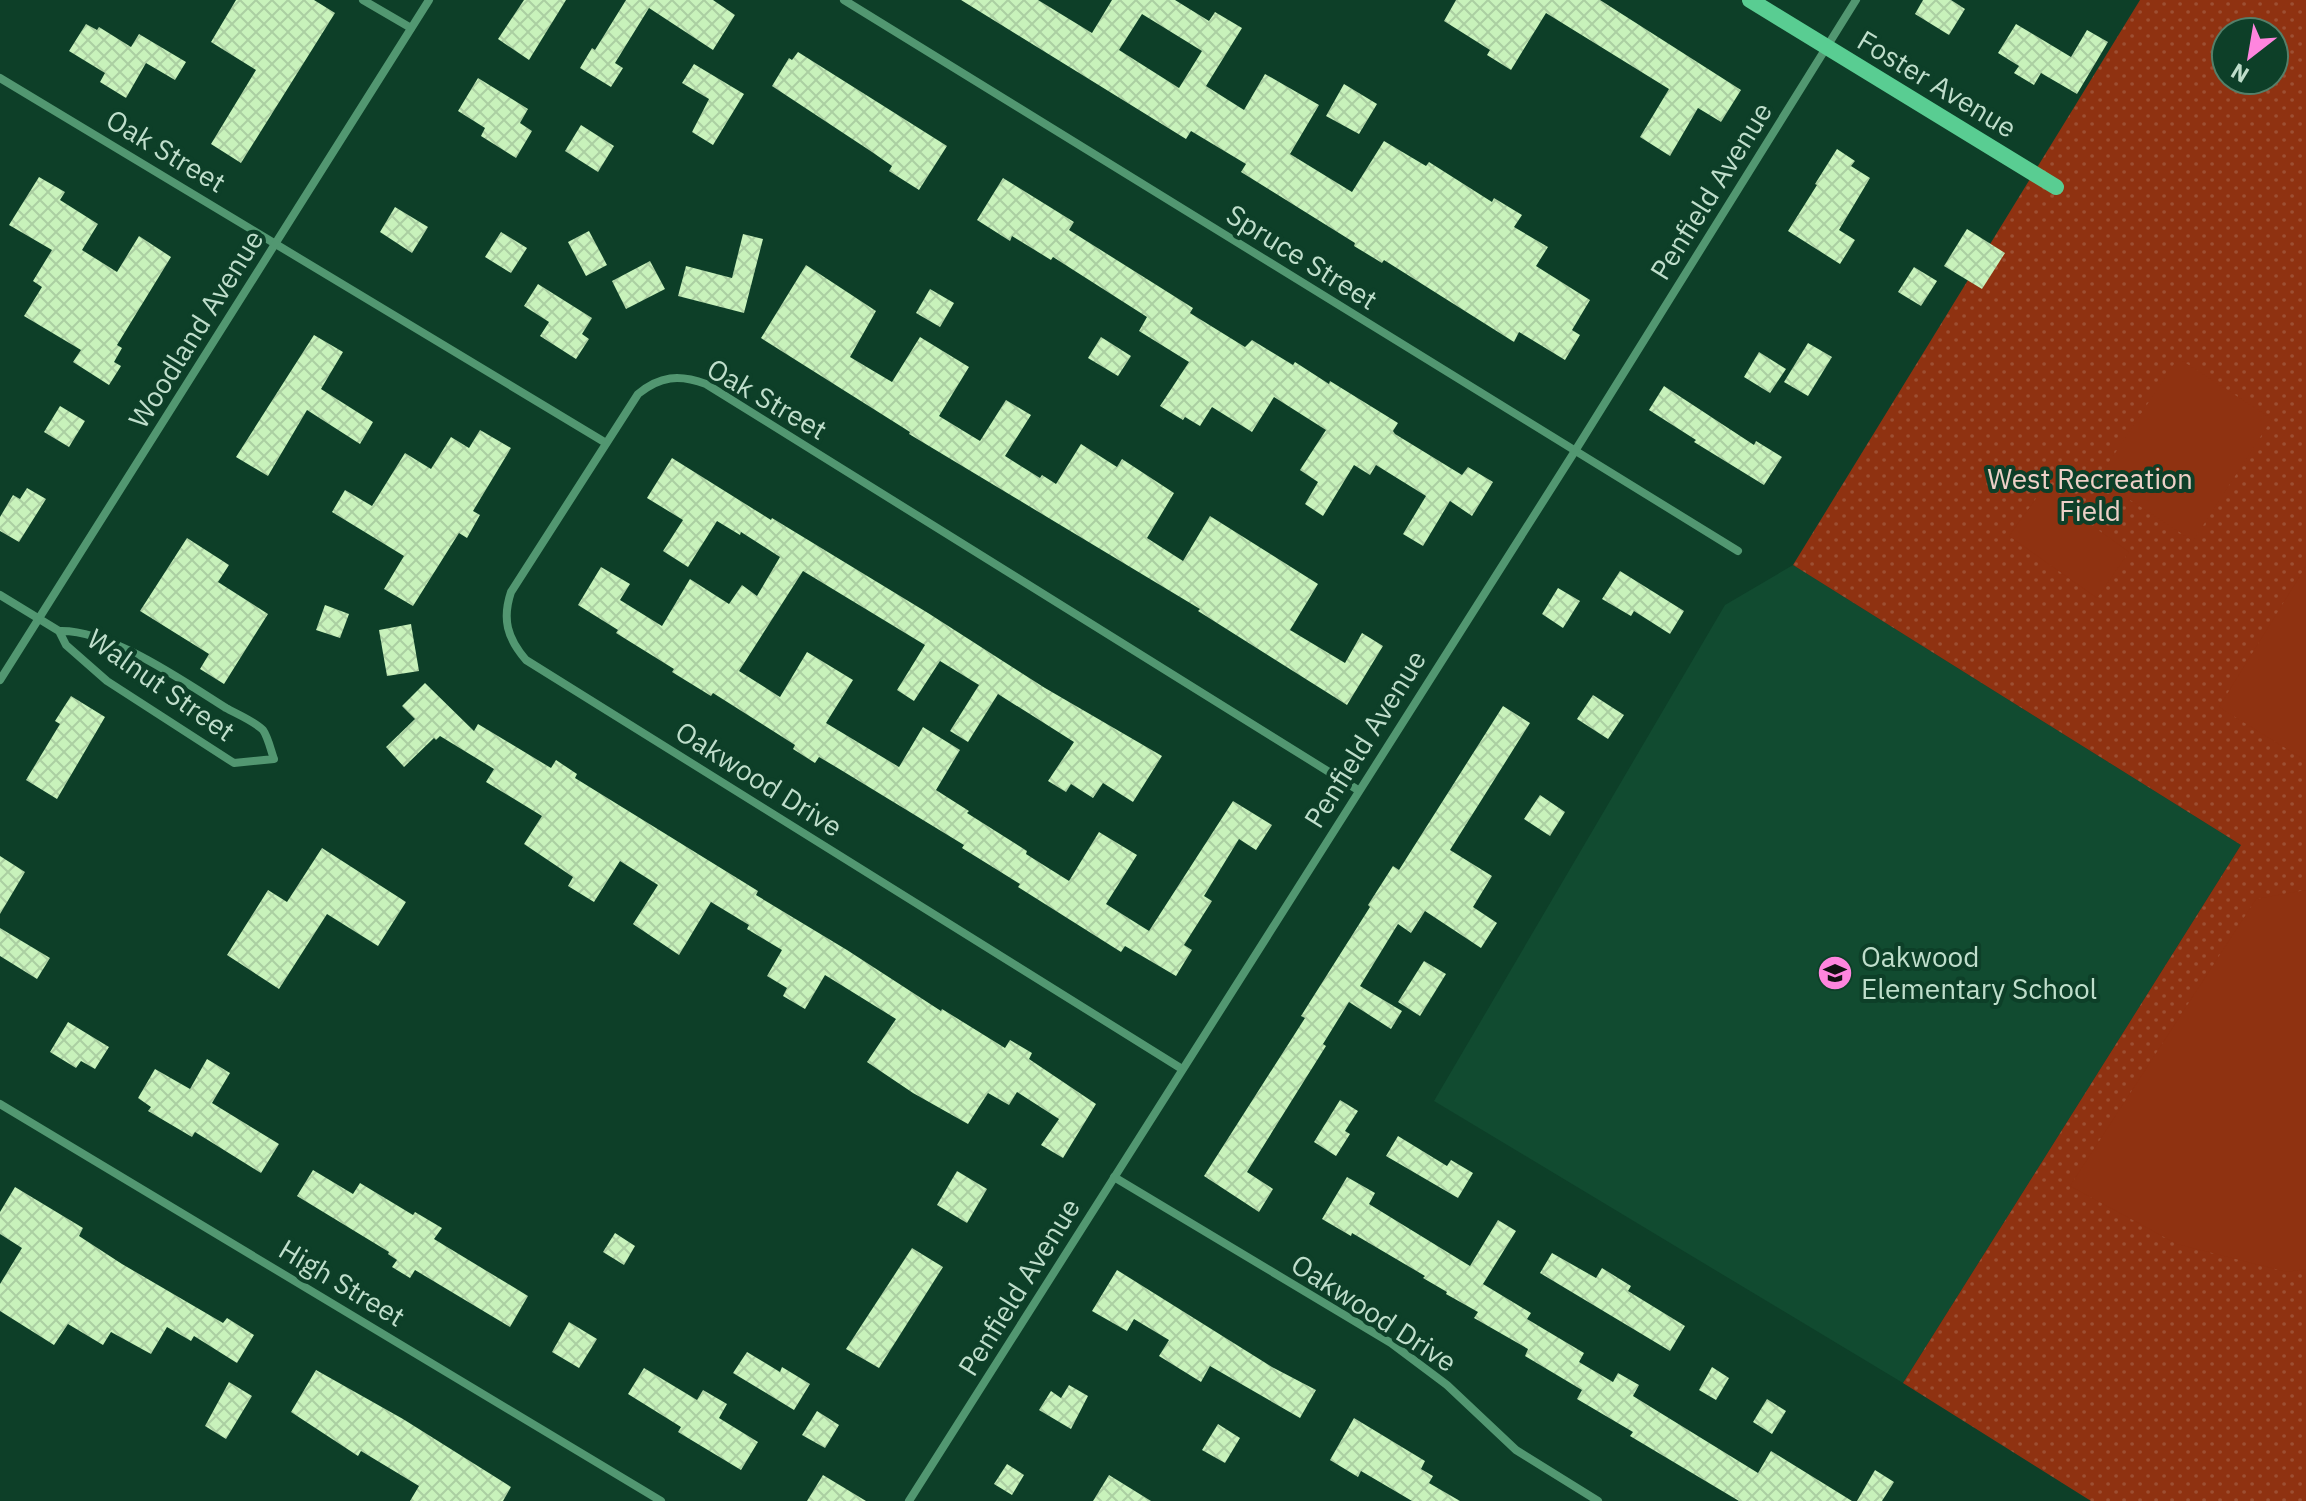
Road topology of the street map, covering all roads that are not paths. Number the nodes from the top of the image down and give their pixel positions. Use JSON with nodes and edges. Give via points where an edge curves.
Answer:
{"nodes":[{"id":1,"x":363,"y":0,"type":"edge"},
{"id":2,"x":429,"y":0,"type":"edge"},
{"id":3,"x":844,"y":0,"type":"edge"},
{"id":4,"x":1750,"y":0,"type":"edge"},
{"id":5,"x":1856,"y":0,"type":"edge"},
{"id":6,"x":411,"y":28,"type":"junction"},
{"id":7,"x":1826,"y":47,"type":"junction"},
{"id":8,"x":0,"y":78,"type":"edge"},
{"id":9,"x":2056,"y":187,"type":"dead end"},
{"id":10,"x":276,"y":243,"type":"junction"},
{"id":11,"x":606,"y":443,"type":"junction"},
{"id":12,"x":1575,"y":451,"type":"junction"},
{"id":13,"x":1738,"y":551,"type":"dead end"},
{"id":14,"x":0,"y":595,"type":"edge"},
{"id":15,"x":39,"y":619,"type":"junction"},
{"id":16,"x":59,"y":631,"type":"junction"},
{"id":17,"x":0,"y":680,"type":"edge"},
{"id":18,"x":1358,"y":790,"type":"junction"},
{"id":19,"x":1182,"y":1069,"type":"junction"},
{"id":20,"x":0,"y":1104,"type":"edge"},
{"id":21,"x":1114,"y":1177,"type":"junction"},
{"id":22,"x":661,"y":1501,"type":"edge"},
{"id":23,"x":909,"y":1501,"type":"edge"},
{"id":24,"x":1598,"y":1501,"type":"edge"}],
"edges":[{"from":1,"to":6,"type":"street"},
{"from":2,"to":6,"type":"street","name":"Woodland Avenue"},
{"from":3,"to":12,"type":"street","name":"Spruce Street"},
{"from":4,"to":7,"type":"street","name":"Foster Avenue"},
{"from":5,"to":7,"type":"street","name":"Penfield Avenue"},
{"from":6,"to":10,"type":"street","name":"Woodland Avenue"},
{"from":7,"to":9,"type":"street","name":"Foster Avenue"},
{"from":7,"to":12,"type":"street","name":"Penfield Avenue"},
{"from":8,"to":10,"type":"street","name":"Oak Street"},
{"from":10,"to":11,"type":"street","name":"Oak Street"},
{"from":10,"to":15,"type":"street","name":"Woodland Avenue"},
{"from":11,"to":18,"type":"street","name":"Oak Street","via":[[638,394],[652,383],[689,377],[706,384]]},
{"from":11,"to":19,"type":"street","name":"Oakwood Drive","via":[[511,592],[505,610],[513,646],[526,660]]},
{"from":12,"to":13,"type":"street","name":"Spruce Street"},
{"from":12,"to":18,"type":"street","name":"Penfield Avenue"},
{"from":14,"to":15,"type":"street","name":"Walnut Street"},
{"from":15,"to":16,"type":"street","name":"Walnut Street"},
{"from":15,"to":17,"type":"street","name":"Woodland Avenue"},
{"from":16,"to":16,"type":"street","name":"Walnut Street","via":[[66,645],[107,681],[234,763],[274,759],[263,731],[210,698],[100,638]]},
{"from":18,"to":19,"type":"street","name":"Penfield Avenue"},
{"from":19,"to":21,"type":"street","name":"Penfield Avenue"},
{"from":20,"to":22,"type":"street","name":"High Street"},
{"from":21,"to":23,"type":"street","name":"Penfield Avenue"},
{"from":21,"to":24,"type":"street","name":"Oakwood Drive","via":[[1402,1350],[1516,1450]]}]}
